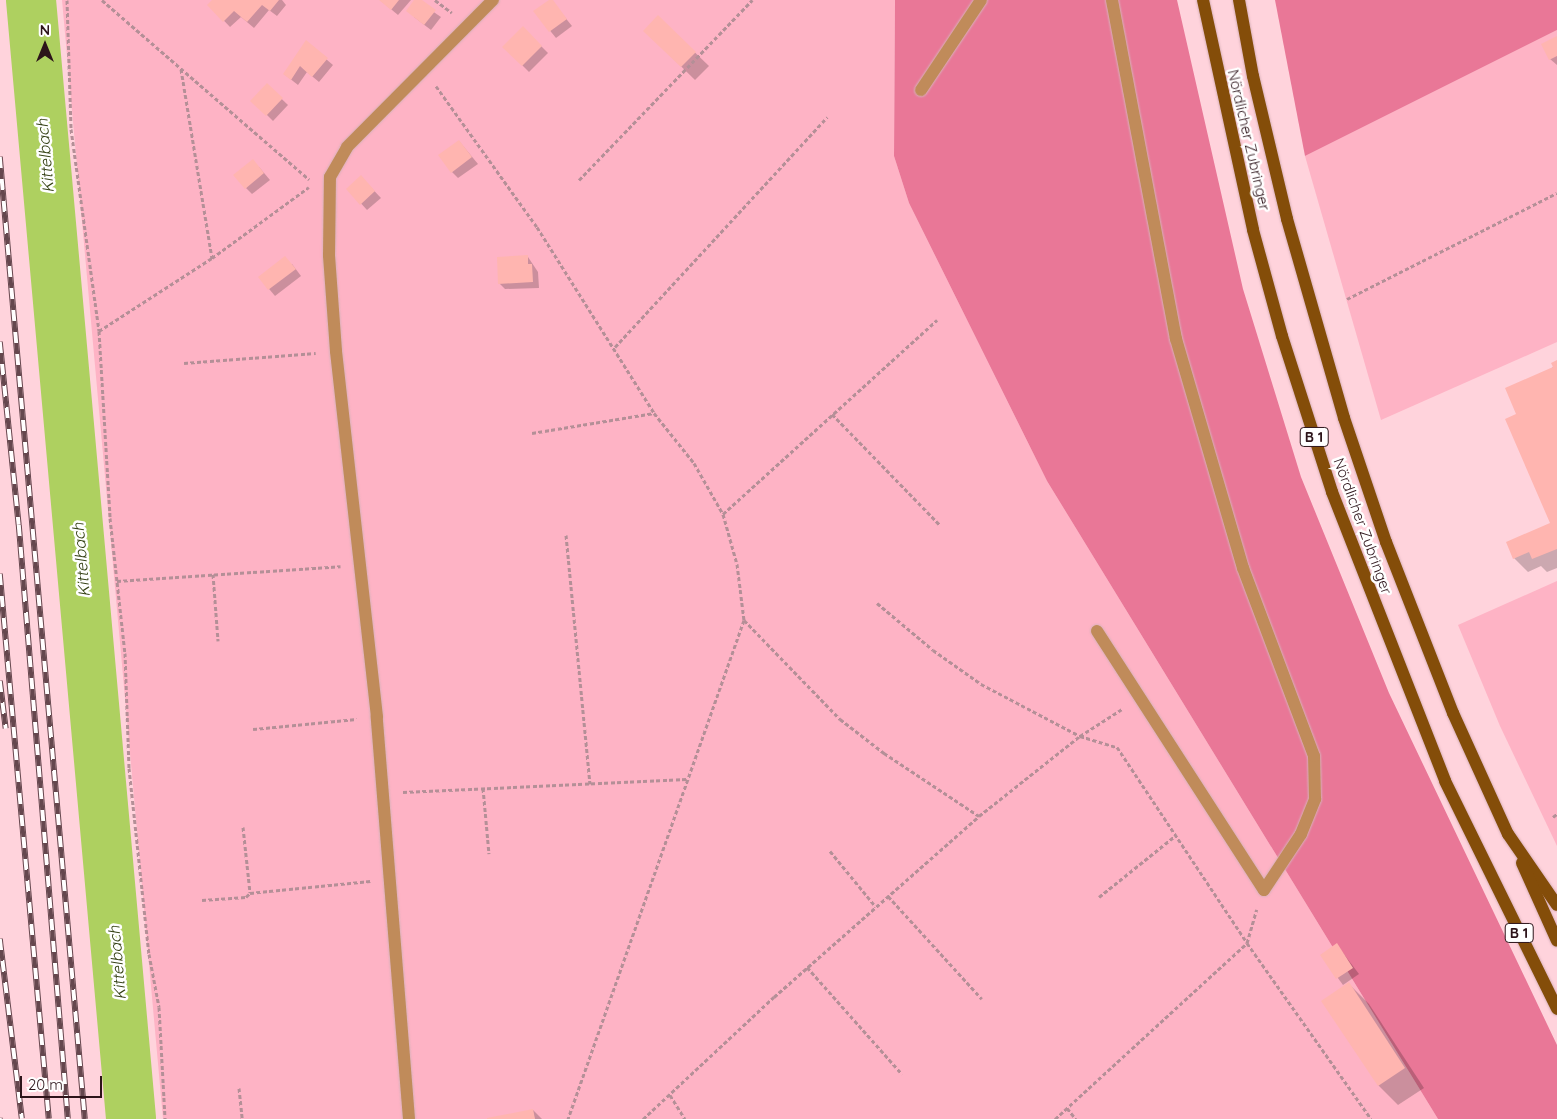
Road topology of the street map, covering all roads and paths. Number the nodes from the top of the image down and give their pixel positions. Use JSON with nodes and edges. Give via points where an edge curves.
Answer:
{"nodes":[{"id":1,"x":67,"y":0,"type":"edge"},
{"id":2,"x":102,"y":0,"type":"edge"},
{"id":3,"x":493,"y":0,"type":"edge"},
{"id":4,"x":752,"y":0,"type":"edge"},
{"id":5,"x":980,"y":0,"type":"edge"},
{"id":6,"x":1112,"y":0,"type":"edge"},
{"id":7,"x":1203,"y":0,"type":"edge"},
{"id":8,"x":1239,"y":0,"type":"edge"},
{"id":9,"x":181,"y":69,"type":"junction"},
{"id":10,"x":424,"y":69,"type":"junction"},
{"id":11,"x":921,"y":90,"type":"dead end"},
{"id":12,"x":827,"y":117,"type":"dead end"},
{"id":13,"x":579,"y":180,"type":"dead end"},
{"id":14,"x":1557,"y":193,"type":"edge"},
{"id":15,"x":212,"y":258,"type":"junction"},
{"id":16,"x":1347,"y":299,"type":"dead end"},
{"id":17,"x":937,"y":320,"type":"dead end"},
{"id":18,"x":99,"y":331,"type":"junction"},
{"id":19,"x":616,"y":347,"type":"junction"},
{"id":20,"x":336,"y":351,"type":"junction"},
{"id":21,"x":184,"y":363,"type":"dead end"},
{"id":22,"x":654,"y":413,"type":"junction"},
{"id":23,"x":832,"y":414,"type":"junction"},
{"id":24,"x":532,"y":433,"type":"dead end"},
{"id":25,"x":723,"y":514,"type":"junction"},
{"id":26,"x":940,"y":525,"type":"dead end"},
{"id":27,"x":566,"y":535,"type":"dead end"},
{"id":28,"x":360,"y":564,"type":"junction"},
{"id":29,"x":213,"y":574,"type":"junction"},
{"id":30,"x":117,"y":581,"type":"junction"},
{"id":31,"x":877,"y":603,"type":"dead end"},
{"id":32,"x":744,"y":620,"type":"junction"},
{"id":33,"x":1097,"y":631,"type":"dead end"},
{"id":34,"x":218,"y":641,"type":"dead end"},
{"id":35,"x":1140,"y":697,"type":"junction"},
{"id":36,"x":377,"y":717,"type":"junction"},
{"id":37,"x":253,"y":729,"type":"dead end"},
{"id":38,"x":1080,"y":736,"type":"junction"},
{"id":39,"x":687,"y":779,"type":"junction"},
{"id":40,"x":590,"y":784,"type":"junction"},
{"id":41,"x":483,"y":788,"type":"junction"},
{"id":42,"x":384,"y":792,"type":"junction"},
{"id":43,"x":1557,"y":814,"type":"edge"},
{"id":44,"x":979,"y":816,"type":"junction"},
{"id":45,"x":1553,"y":817,"type":"dead end"},
{"id":46,"x":243,"y":828,"type":"dead end"},
{"id":47,"x":1508,"y":834,"type":"junction"},
{"id":48,"x":1176,"y":835,"type":"junction"},
{"id":49,"x":830,"y":851,"type":"dead end"},
{"id":50,"x":488,"y":854,"type":"dead end"},
{"id":51,"x":391,"y":879,"type":"junction"},
{"id":52,"x":1264,"y":890,"type":"junction"},
{"id":53,"x":250,"y":893,"type":"junction"},
{"id":54,"x":888,"y":896,"type":"junction"},
{"id":55,"x":1099,"y":897,"type":"dead end"},
{"id":56,"x":202,"y":900,"type":"dead end"},
{"id":57,"x":1557,"y":905,"type":"edge"},
{"id":58,"x":876,"y":907,"type":"junction"},
{"id":59,"x":1557,"y":941,"type":"edge"},
{"id":60,"x":1247,"y":943,"type":"junction"},
{"id":61,"x":807,"y":967,"type":"junction"},
{"id":62,"x":982,"y":999,"type":"dead end"},
{"id":63,"x":1557,"y":1009,"type":"edge"},
{"id":64,"x":902,"y":1074,"type":"dead end"},
{"id":65,"x":239,"y":1088,"type":"dead end"},
{"id":66,"x":670,"y":1095,"type":"junction"},
{"id":67,"x":1067,"y":1108,"type":"junction"},
{"id":68,"x":165,"y":1119,"type":"edge"},
{"id":69,"x":242,"y":1119,"type":"edge"},
{"id":70,"x":409,"y":1119,"type":"edge"},
{"id":71,"x":568,"y":1119,"type":"edge"},
{"id":72,"x":643,"y":1119,"type":"edge"},
{"id":73,"x":685,"y":1119,"type":"edge"},
{"id":74,"x":1056,"y":1119,"type":"edge"},
{"id":75,"x":1076,"y":1119,"type":"edge"},
{"id":76,"x":1371,"y":1119,"type":"edge"}],
"edges":[{"from":1,"to":18,"type":"path","via":[[71,130]]},
{"from":2,"to":9,"type":"path"},
{"from":3,"to":10,"type":"lane"},
{"from":4,"to":13,"type":"path"},
{"from":5,"to":11,"type":"lane"},
{"from":6,"to":52,"type":"lane","via":[[1176,339],[1243,568],[1314,756],[1315,798],[1301,834]]},
{"from":7,"to":63,"type":"main road","name":"Nördlicher Zubringer","number":"B 1","via":[[1253,230],[1282,336],[1332,492],[1445,781]]},
{"from":8,"to":47,"type":"main road","name":"Nördlicher Zubringer","number":"B 1","via":[[1253,76],[1287,219],[1344,418],[1386,542],[1453,713]]},
{"from":9,"to":15,"type":"path"},
{"from":9,"to":15,"type":"path","via":[[314,183]]},
{"from":10,"to":19,"type":"path","via":[[537,226]]},
{"from":10,"to":20,"type":"lane","via":[[347,147],[330,177],[329,254]]},
{"from":12,"to":19,"type":"path"},
{"from":14,"to":16,"type":"path"},
{"from":15,"to":18,"type":"path"},
{"from":17,"to":23,"type":"path"},
{"from":18,"to":30,"type":"path"},
{"from":19,"to":22,"type":"path"},
{"from":20,"to":21,"type":"path"},
{"from":20,"to":28,"type":"lane"},
{"from":22,"to":24,"type":"path"},
{"from":22,"to":25,"type":"path","via":[[694,463]]},
{"from":23,"to":25,"type":"path"},
{"from":23,"to":26,"type":"path"},
{"from":25,"to":32,"type":"path","via":[[737,564]]},
{"from":27,"to":40,"type":"path"},
{"from":28,"to":29,"type":"path"},
{"from":28,"to":36,"type":"lane"},
{"from":29,"to":30,"type":"path"},
{"from":29,"to":34,"type":"path"},
{"from":30,"to":68,"type":"path","via":[[125,653],[129,768],[149,954],[159,1007]]},
{"from":31,"to":38,"type":"path","via":[[981,684]]},
{"from":32,"to":39,"type":"path"},
{"from":32,"to":44,"type":"path","via":[[840,718],[884,753]]},
{"from":33,"to":35,"type":"lane"},
{"from":35,"to":38,"type":"path"},
{"from":35,"to":52,"type":"lane"},
{"from":36,"to":37,"type":"path"},
{"from":36,"to":42,"type":"lane"},
{"from":38,"to":44,"type":"path"},
{"from":38,"to":48,"type":"path","via":[[1117,746]]},
{"from":39,"to":40,"type":"path"},
{"from":39,"to":71,"type":"path"},
{"from":40,"to":41,"type":"path"},
{"from":41,"to":42,"type":"path"},
{"from":41,"to":50,"type":"path"},
{"from":42,"to":51,"type":"lane"},
{"from":43,"to":45,"type":"path"},
{"from":44,"to":54,"type":"path"},
{"from":46,"to":53,"type":"path"},
{"from":47,"to":57,"type":"main road","name":"Nördlicher Zubringer","number":"B 1"},
{"from":47,"to":59,"type":"main road","number":"B 1"},
{"from":48,"to":55,"type":"path"},
{"from":48,"to":60,"type":"path"},
{"from":49,"to":58,"type":"path"},
{"from":51,"to":53,"type":"path"},
{"from":51,"to":70,"type":"lane"},
{"from":52,"to":60,"type":"path"},
{"from":53,"to":56,"type":"path","via":[[246,897]]},
{"from":54,"to":58,"type":"path"},
{"from":54,"to":62,"type":"path"},
{"from":58,"to":61,"type":"path"},
{"from":60,"to":67,"type":"path"},
{"from":60,"to":76,"type":"path"},
{"from":61,"to":64,"type":"path"},
{"from":61,"to":66,"type":"path"},
{"from":65,"to":69,"type":"path"},
{"from":66,"to":72,"type":"path"},
{"from":66,"to":73,"type":"path"},
{"from":67,"to":74,"type":"path"},
{"from":67,"to":75,"type":"path"}]}
